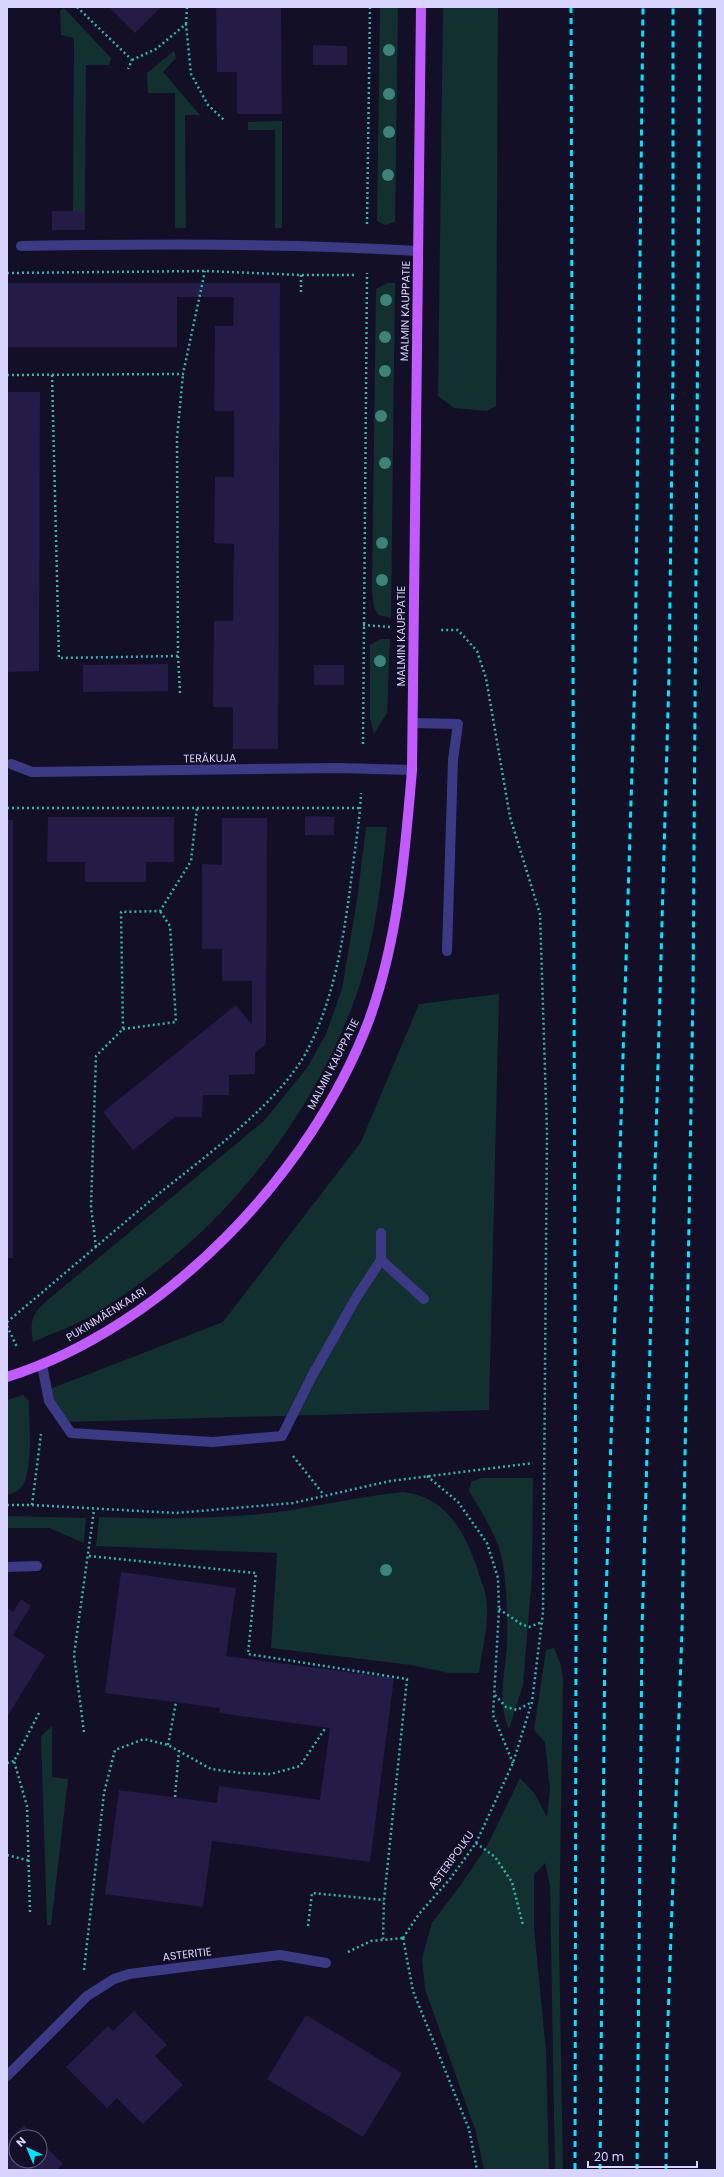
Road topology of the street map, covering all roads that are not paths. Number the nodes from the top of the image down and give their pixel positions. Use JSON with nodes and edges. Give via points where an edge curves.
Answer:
{"nodes":[{"id":1,"x":422,"y":7,"type":"edge"},
{"id":2,"x":20,"y":246,"type":"dead end"},
{"id":3,"x":418,"y":250,"type":"junction"},
{"id":4,"x":414,"y":723,"type":"junction"},
{"id":5,"x":11,"y":764,"type":"dead end"},
{"id":6,"x":412,"y":770,"type":"junction"},
{"id":7,"x":448,"y":952,"type":"dead end"},
{"id":8,"x":241,"y":1222,"type":"joint"},
{"id":9,"x":381,"y":1233,"type":"dead end"},
{"id":10,"x":381,"y":1260,"type":"junction"},
{"id":11,"x":424,"y":1299,"type":"dead end"},
{"id":12,"x":42,"y":1365,"type":"junction"},
{"id":13,"x":7,"y":1377,"type":"edge"},
{"id":14,"x":7,"y":1566,"type":"edge"},
{"id":15,"x":37,"y":1566,"type":"dead end"},
{"id":16,"x":326,"y":1963,"type":"road end"},
{"id":17,"x":7,"y":2076,"type":"edge"}],
"edges":[{"from":1,"to":3,"type":"main road","name":"MALMIN KAUPPATIE"},
{"from":2,"to":3,"type":"street","via":[[128,244]]},
{"from":3,"to":4,"type":"main road","name":"MALMIN KAUPPATIE","via":[[412,603]]},
{"from":4,"to":6,"type":"main road","name":"MALMIN KAUPPATIE"},
{"from":4,"to":7,"type":"street","via":[[458,724],[454,760]]},
{"from":5,"to":6,"type":"street","name":"TERÄKUJA","via":[[32,772]]},
{"from":6,"to":8,"type":"main road","name":"MALMIN KAUPPATIE","via":[[404,866],[385,965],[369,1020],[346,1070],[309,1135]]},
{"from":8,"to":12,"type":"main road","name":"PUKINMÄENKAARI","via":[[192,1269],[140,1310],[92,1340]]},
{"from":9,"to":10,"type":"street"},
{"from":10,"to":11,"type":"street"},
{"from":10,"to":12,"type":"street","via":[[356,1298],[312,1376],[282,1436],[212,1442],[70,1433],[49,1401]]},
{"from":12,"to":13,"type":"main road","name":"PUKINMÄENKAARI"},
{"from":14,"to":15,"type":"street"},
{"from":16,"to":17,"type":"street","name":"ASTERITIE","via":[[280,1955],[129,1974],[114,1979],[87,1996]]}]}
